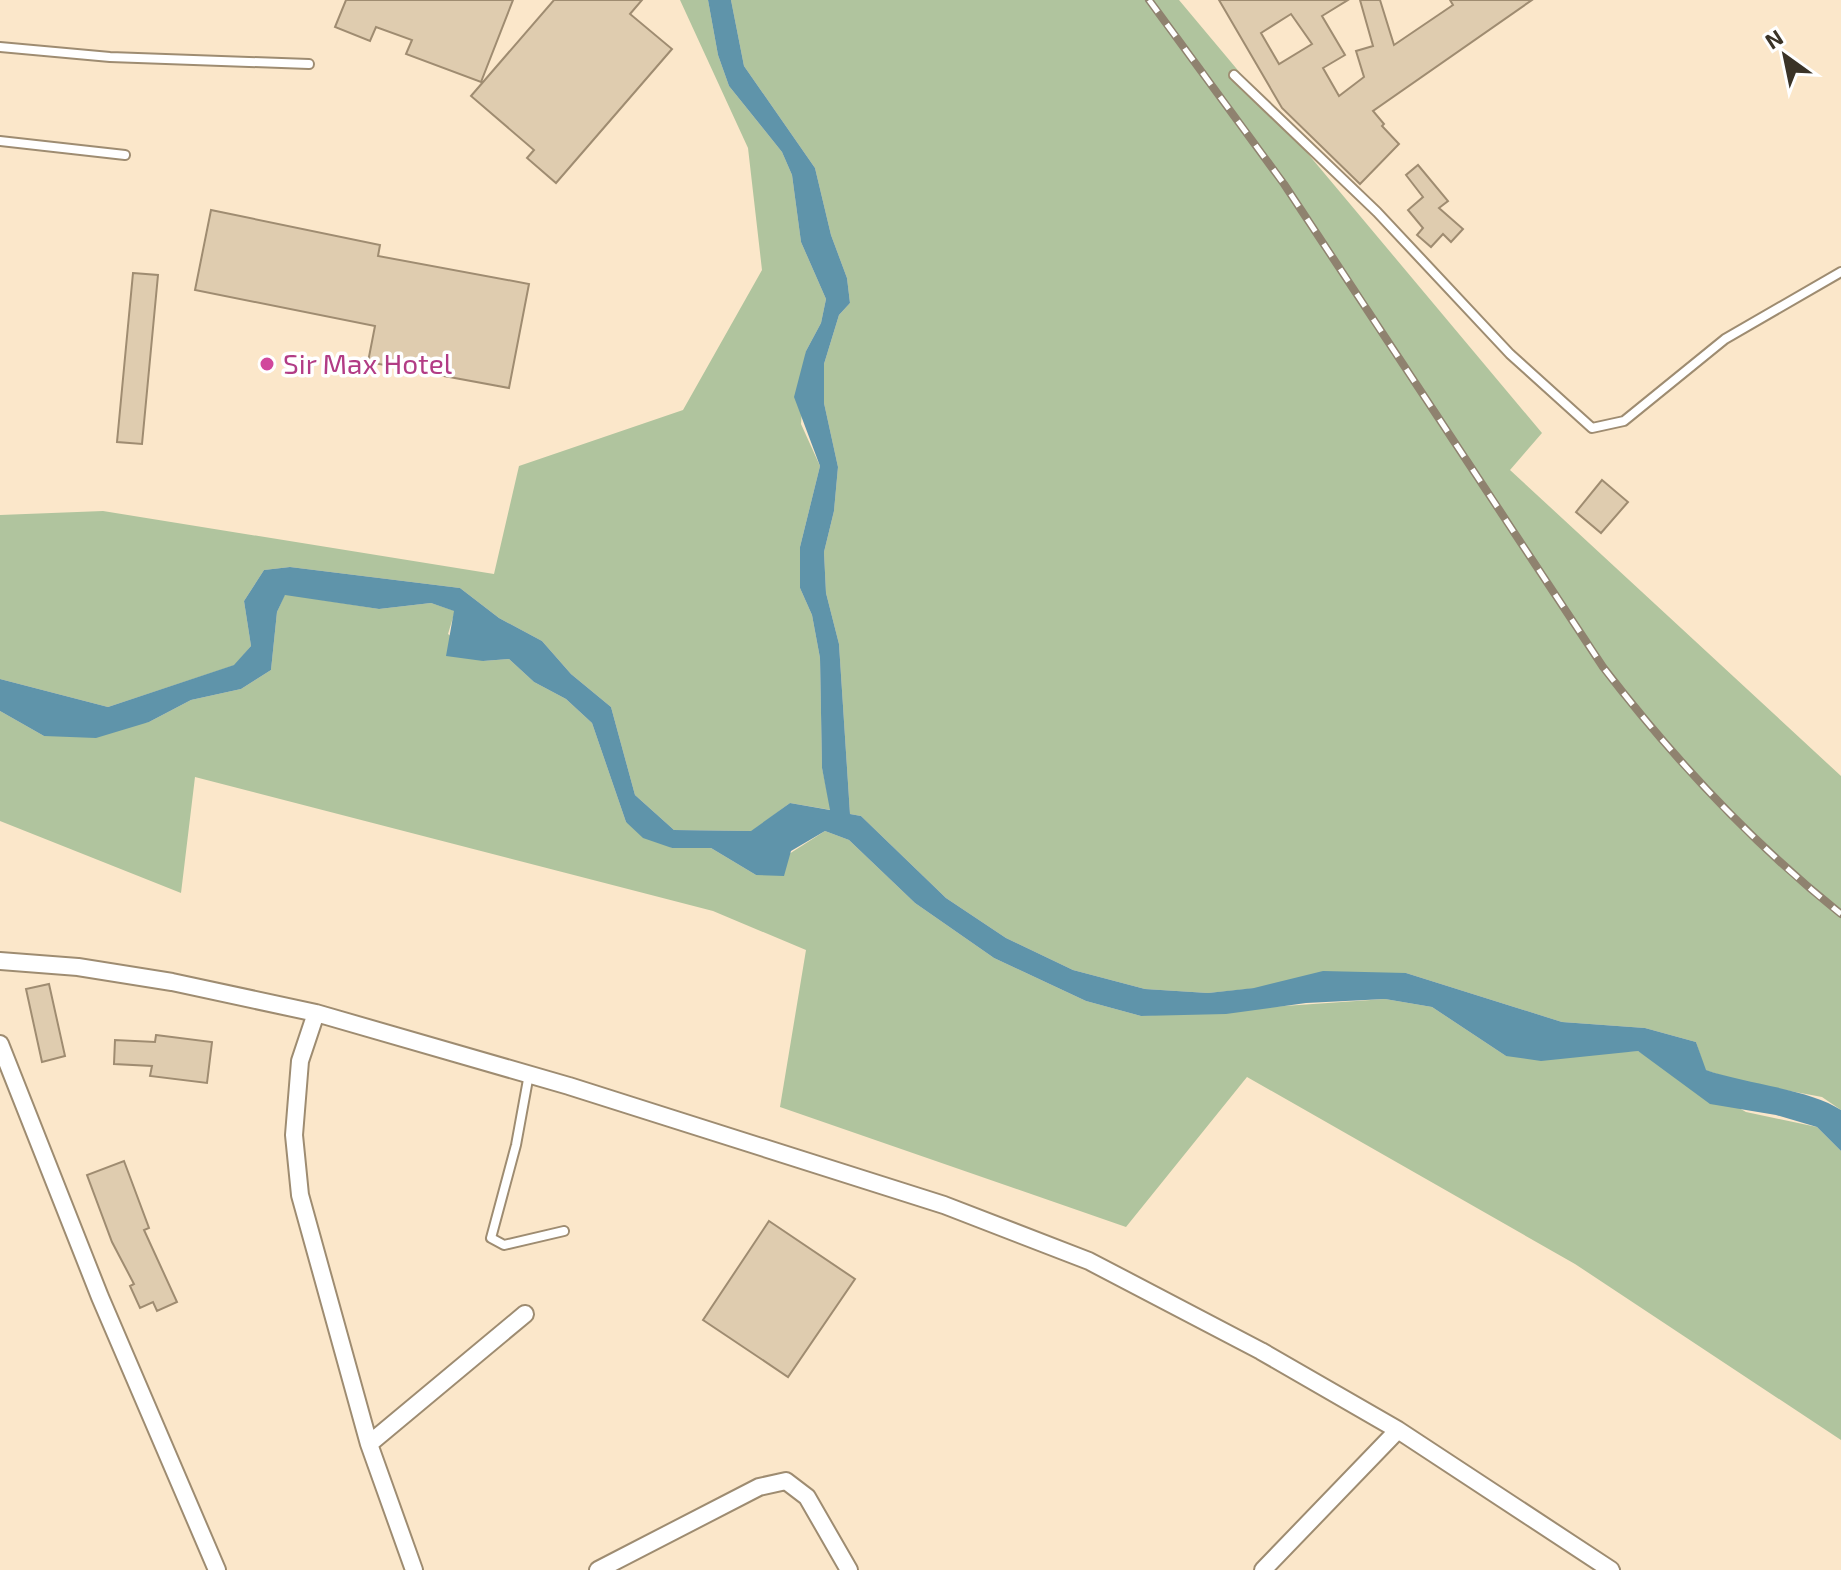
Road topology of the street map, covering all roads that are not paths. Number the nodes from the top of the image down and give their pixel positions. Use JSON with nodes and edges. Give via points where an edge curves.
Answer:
{"nodes":[{"id":1,"x":0,"y":47,"type":"edge"},
{"id":2,"x":309,"y":64,"type":"dead end"},
{"id":3,"x":1234,"y":75,"type":"dead end"},
{"id":4,"x":0,"y":141,"type":"edge"},
{"id":5,"x":125,"y":155,"type":"dead end"},
{"id":6,"x":1841,"y":272,"type":"edge"},
{"id":7,"x":0,"y":961,"type":"edge"},
{"id":8,"x":316,"y":1013,"type":"junction"},
{"id":9,"x":0,"y":1044,"type":"edge"},
{"id":10,"x":529,"y":1074,"type":"junction"},
{"id":11,"x":564,"y":1231,"type":"dead end"},
{"id":12,"x":525,"y":1314,"type":"dead end"},
{"id":13,"x":1398,"y":1430,"type":"junction"},
{"id":14,"x":369,"y":1444,"type":"junction"},
{"id":15,"x":217,"y":1570,"type":"edge"},
{"id":16,"x":414,"y":1570,"type":"edge"},
{"id":17,"x":598,"y":1570,"type":"edge"},
{"id":18,"x":849,"y":1570,"type":"edge"},
{"id":19,"x":1263,"y":1570,"type":"edge"},
{"id":20,"x":1611,"y":1570,"type":"edge"}],
"edges":[{"from":1,"to":2,"type":"lane"},
{"from":3,"to":6,"type":"lane","via":[[1377,212],[1510,354],[1592,428],[1624,421],[1725,339]]},
{"from":4,"to":5,"type":"lane"},
{"from":7,"to":8,"type":"street","via":[[78,967]]},
{"from":8,"to":10,"type":"street"},
{"from":8,"to":14,"type":"street","via":[[299,1076],[294,1135],[300,1195]]},
{"from":9,"to":15,"type":"street","via":[[100,1297]]},
{"from":10,"to":11,"type":"lane","via":[[491,1238],[504,1245]]},
{"from":10,"to":13,"type":"street","via":[[944,1205],[1089,1261]]},
{"from":12,"to":14,"type":"street"},
{"from":13,"to":19,"type":"street"},
{"from":13,"to":20,"type":"street"},
{"from":14,"to":16,"type":"street"},
{"from":17,"to":18,"type":"street","via":[[759,1487],[786,1481],[807,1497]]}]}
